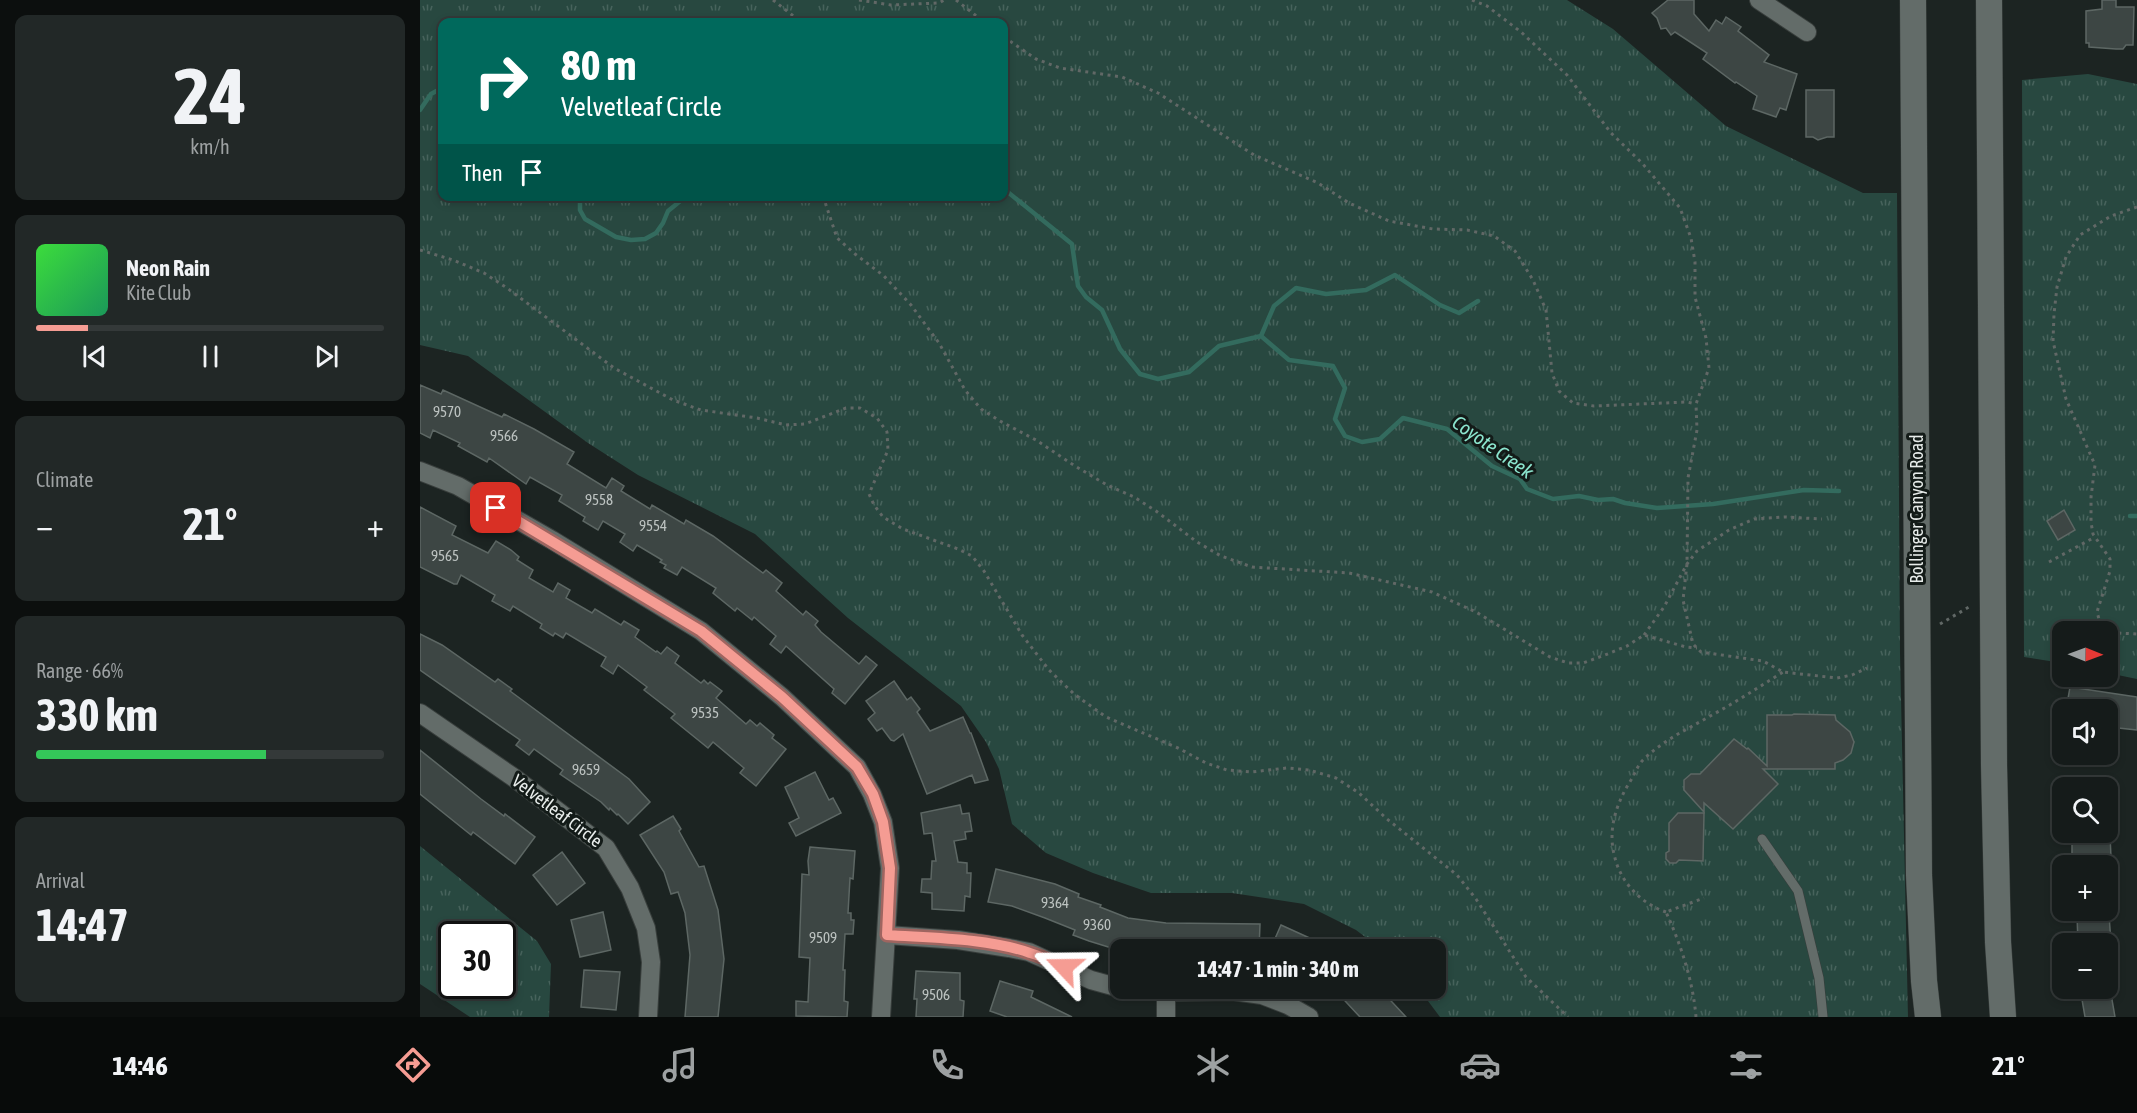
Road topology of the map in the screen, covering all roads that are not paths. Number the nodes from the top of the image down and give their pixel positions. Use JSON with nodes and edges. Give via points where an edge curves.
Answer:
{"nodes":[{"id":1,"x":1759,"y":0,"type":"edge"},
{"id":2,"x":1913,"y":0,"type":"edge"},
{"id":3,"x":1989,"y":0,"type":"edge"},
{"id":4,"x":1807,"y":32,"type":"dead end"},
{"id":5,"x":420,"y":471,"type":"edge"},
{"id":6,"x":420,"y":713,"type":"edge"},
{"id":7,"x":1762,"y":839,"type":"dead end"},
{"id":8,"x":887,"y":935,"type":"junction"},
{"id":9,"x":1110,"y":985,"type":"edge"},
{"id":10,"x":1166,"y":999,"type":"edge"},
{"id":11,"x":1272,"y":999,"type":"edge"},
{"id":12,"x":648,"y":1017,"type":"edge"},
{"id":13,"x":881,"y":1017,"type":"edge"},
{"id":14,"x":1166,"y":1017,"type":"edge"},
{"id":15,"x":1309,"y":1017,"type":"edge"},
{"id":16,"x":1823,"y":1017,"type":"edge"},
{"id":17,"x":1928,"y":1017,"type":"edge"},
{"id":18,"x":2003,"y":1017,"type":"edge"}],
"edges":[{"from":1,"to":4,"type":"street"},
{"from":2,"to":17,"type":"main road","name":"Bollinger Canyon Road","via":[[1919,874]]},
{"from":3,"to":18,"type":"main road","via":[[1994,765]]},
{"from":5,"to":8,"type":"street","via":[[458,486],[701,631],[782,697],[857,767],[883,822],[890,868]]},
{"from":6,"to":12,"type":"street","name":"Velvetleaf Circle","via":[[606,848],[630,888],[646,928],[651,962]]},
{"from":7,"to":16,"type":"lane","via":[[1798,891],[1819,978]]},
{"from":8,"to":9,"type":"street","via":[[958,940],[1029,952]]},
{"from":8,"to":13,"type":"street"},
{"from":10,"to":14,"type":"street"},
{"from":11,"to":15,"type":"street"}]}
